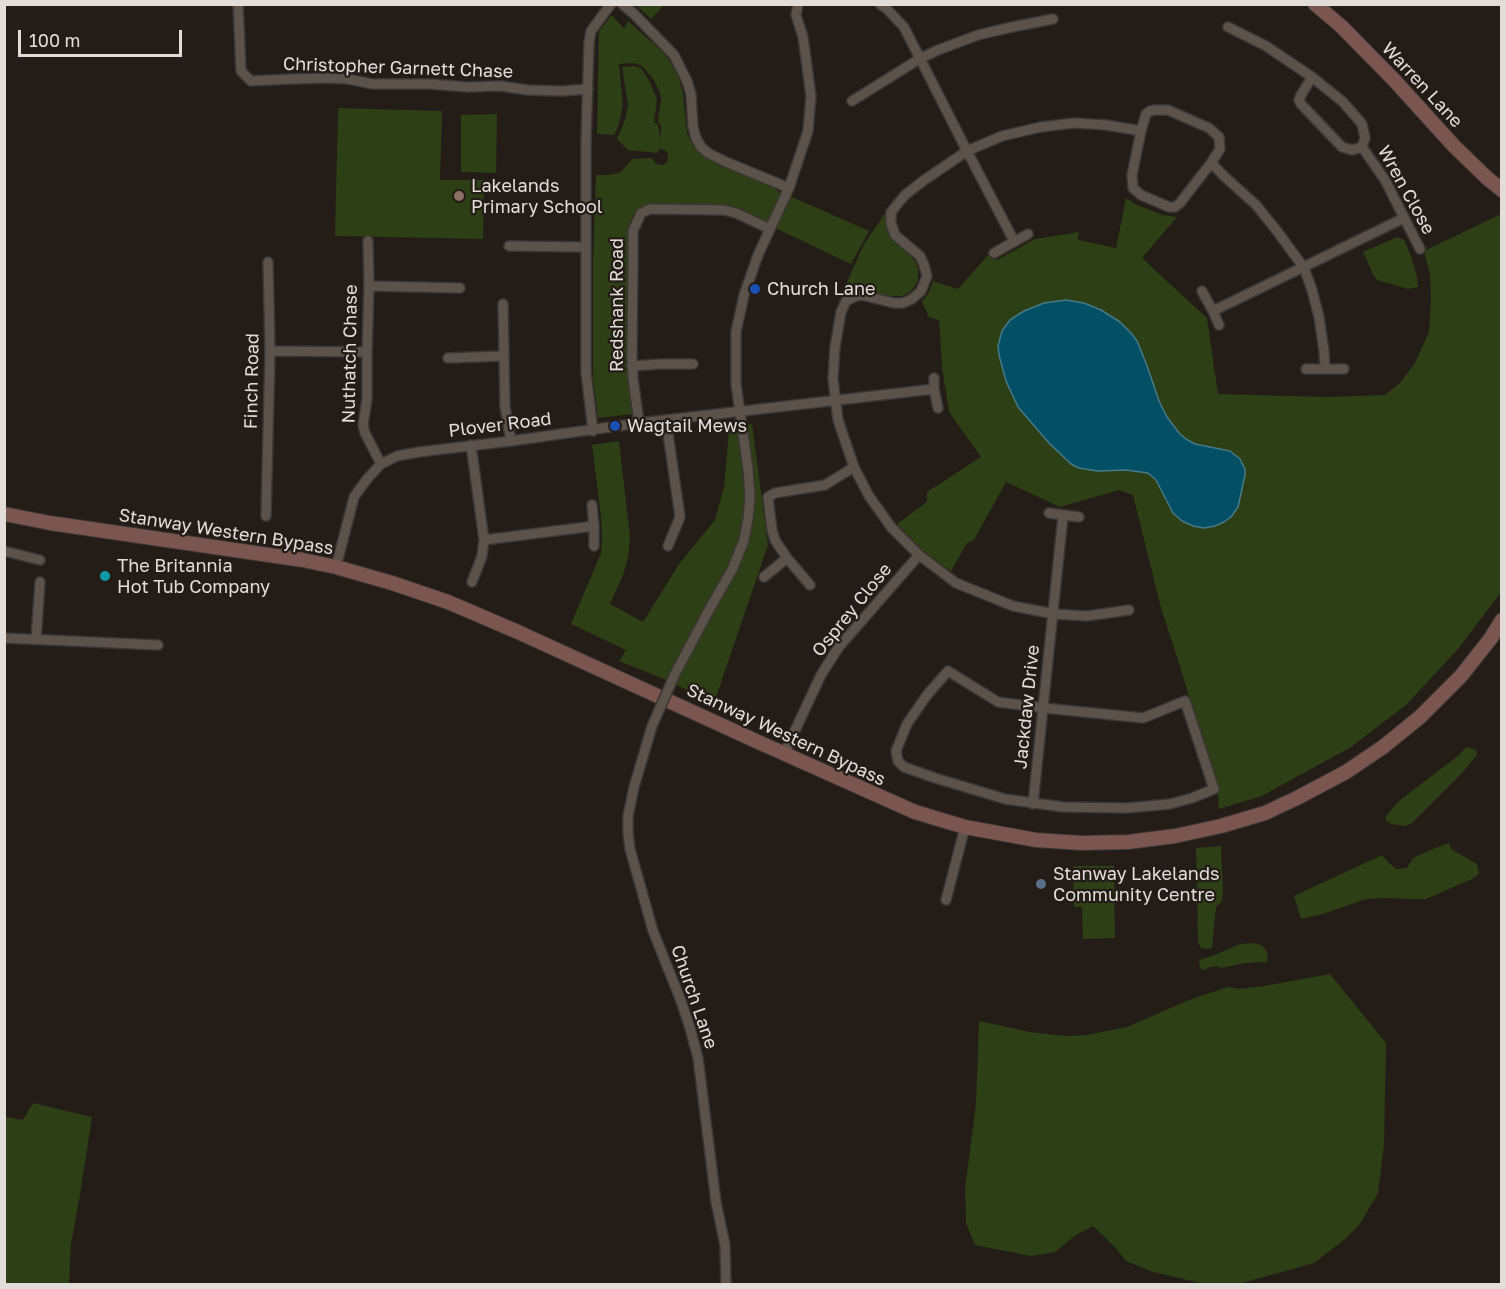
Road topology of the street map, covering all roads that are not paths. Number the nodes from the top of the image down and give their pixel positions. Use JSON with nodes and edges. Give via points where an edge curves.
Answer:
{"nodes":[{"id":1,"x":238,"y":4,"type":"edge"},
{"id":2,"x":611,"y":4,"type":"edge"},
{"id":3,"x":622,"y":4,"type":"edge"},
{"id":4,"x":798,"y":4,"type":"edge"},
{"id":5,"x":880,"y":4,"type":"edge"},
{"id":6,"x":1315,"y":4,"type":"edge"},
{"id":7,"x":1053,"y":19,"type":"dead end"},
{"id":8,"x":1228,"y":27,"type":"dead end"},
{"id":9,"x":921,"y":58,"type":"junction"},
{"id":10,"x":1312,"y":77,"type":"junction"},
{"id":11,"x":588,"y":89,"type":"junction"},
{"id":12,"x":852,"y":101,"type":"dead end"},
{"id":13,"x":1141,"y":131,"type":"junction"},
{"id":14,"x":1362,"y":147,"type":"junction"},
{"id":15,"x":967,"y":151,"type":"junction"},
{"id":16,"x":1211,"y":163,"type":"junction"},
{"id":17,"x":789,"y":188,"type":"junction"},
{"id":18,"x":1502,"y":190,"type":"edge"},
{"id":19,"x":1404,"y":218,"type":"junction"},
{"id":20,"x":770,"y":229,"type":"junction"},
{"id":21,"x":1028,"y":234,"type":"dead end"},
{"id":22,"x":368,"y":241,"type":"dead end"},
{"id":23,"x":1014,"y":241,"type":"junction"},
{"id":24,"x":509,"y":246,"type":"dead end"},
{"id":25,"x":586,"y":247,"type":"junction"},
{"id":26,"x":1420,"y":249,"type":"dead end"},
{"id":27,"x":994,"y":253,"type":"dead end"},
{"id":28,"x":268,"y":262,"type":"dead end"},
{"id":29,"x":1304,"y":268,"type":"junction"},
{"id":30,"x":369,"y":286,"type":"junction"},
{"id":31,"x":460,"y":288,"type":"dead end"},
{"id":32,"x":1202,"y":291,"type":"dead end"},
{"id":33,"x":503,"y":304,"type":"dead end"},
{"id":34,"x":1214,"y":311,"type":"junction"},
{"id":35,"x":1219,"y":325,"type":"dead end"},
{"id":36,"x":270,"y":351,"type":"junction"},
{"id":37,"x":367,"y":352,"type":"junction"},
{"id":38,"x":503,"y":356,"type":"junction"},
{"id":39,"x":448,"y":358,"type":"dead end"},
{"id":40,"x":693,"y":364,"type":"dead end"},
{"id":41,"x":632,"y":366,"type":"junction"},
{"id":42,"x":1306,"y":369,"type":"dead end"},
{"id":43,"x":1325,"y":369,"type":"junction"},
{"id":44,"x":1344,"y":369,"type":"dead end"},
{"id":45,"x":934,"y":378,"type":"dead end"},
{"id":46,"x":934,"y":389,"type":"junction"},
{"id":47,"x":835,"y":400,"type":"junction"},
{"id":48,"x":938,"y":408,"type":"dead end"},
{"id":49,"x":739,"y":412,"type":"junction"},
{"id":50,"x":666,"y":420,"type":"junction"},
{"id":51,"x":639,"y":423,"type":"junction"},
{"id":52,"x":593,"y":430,"type":"junction"},
{"id":53,"x":511,"y":441,"type":"junction"},
{"id":54,"x":471,"y":446,"type":"junction"},
{"id":55,"x":381,"y":464,"type":"junction"},
{"id":56,"x":854,"y":466,"type":"junction"},
{"id":57,"x":266,"y":501,"type":"junction"},
{"id":58,"x":278,"y":501,"type":"dead end"},
{"id":59,"x":592,"y":506,"type":"dead end"},
{"id":60,"x":4,"y":513,"type":"edge"},
{"id":61,"x":1049,"y":513,"type":"dead end"},
{"id":62,"x":266,"y":516,"type":"dead end"},
{"id":63,"x":1063,"y":516,"type":"junction"},
{"id":64,"x":1079,"y":517,"type":"dead end"},
{"id":65,"x":594,"y":526,"type":"junction"},
{"id":66,"x":484,"y":540,"type":"junction"},
{"id":67,"x":594,"y":546,"type":"dead end"},
{"id":68,"x":668,"y":546,"type":"dead end"},
{"id":69,"x":4,"y":551,"type":"edge"},
{"id":70,"x":919,"y":555,"type":"junction"},
{"id":71,"x":787,"y":558,"type":"junction"},
{"id":72,"x":40,"y":560,"type":"dead end"},
{"id":73,"x":336,"y":567,"type":"junction"},
{"id":74,"x":764,"y":577,"type":"dead end"},
{"id":75,"x":40,"y":582,"type":"dead end"},
{"id":76,"x":472,"y":582,"type":"dead end"},
{"id":77,"x":810,"y":585,"type":"dead end"},
{"id":78,"x":1129,"y":610,"type":"dead end"},
{"id":79,"x":1054,"y":614,"type":"junction"},
{"id":80,"x":1502,"y":620,"type":"edge"},
{"id":81,"x":4,"y":638,"type":"edge"},
{"id":82,"x":36,"y":639,"type":"junction"},
{"id":83,"x":158,"y":645,"type":"dead end"},
{"id":84,"x":1044,"y":708,"type":"junction"},
{"id":85,"x":784,"y":754,"type":"junction"},
{"id":86,"x":1033,"y":804,"type":"junction"},
{"id":87,"x":965,"y":827,"type":"junction"},
{"id":88,"x":946,"y":900,"type":"dead end"},
{"id":89,"x":726,"y":1284,"type":"edge"}],
"edges":[{"from":1,"to":11,"type":"street","name":"Christopher Garnett Chase","via":[[241,71],[251,81],[328,78],[372,84]]},
{"from":2,"to":11,"type":"street","via":[[590,36]]},
{"from":3,"to":17,"type":"street","via":[[674,55],[689,88],[693,127],[701,147],[726,162]]},
{"from":4,"to":17,"type":"street","via":[[796,15],[811,96],[808,131]]},
{"from":5,"to":9,"type":"street","via":[[904,27]]},
{"from":6,"to":18,"type":"street","name":"Warren Lane"},
{"from":7,"to":9,"type":"street","via":[[978,36]]},
{"from":8,"to":10,"type":"street","name":"Wren Close","via":[[1266,46]]},
{"from":9,"to":12,"type":"street"},
{"from":9,"to":15,"type":"street"},
{"from":10,"to":14,"type":"street","name":"Wren Close","via":[[1343,102],[1362,124]]},
{"from":10,"to":14,"type":"street","name":"Wren Close","via":[[1301,95],[1301,104],[1342,147]]},
{"from":11,"to":25,"type":"street"},
{"from":13,"to":15,"type":"street","via":[[1074,123],[1002,136]]},
{"from":13,"to":16,"type":"street","via":[[1146,114],[1155,110],[1168,110],[1209,128],[1219,137],[1220,149]]},
{"from":13,"to":16,"type":"street","via":[[1132,175],[1133,188],[1140,195],[1174,207]]},
{"from":14,"to":19,"type":"street","name":"Wren Close"},
{"from":15,"to":23,"type":"street"},
{"from":15,"to":47,"type":"street","via":[[904,195],[891,212],[895,235],[920,256],[927,276],[921,291],[903,303],[861,295],[846,301],[835,347]]},
{"from":16,"to":29,"type":"street","via":[[1256,205]]},
{"from":17,"to":20,"type":"street"},
{"from":19,"to":26,"type":"street","name":"Wren Close"},
{"from":19,"to":29,"type":"street"},
{"from":20,"to":41,"type":"street","name":"Redshank Road","via":[[724,210],[641,213],[633,231]]},
{"from":20,"to":49,"type":"street","via":[[744,295],[736,332]]},
{"from":21,"to":23,"type":"street"},
{"from":22,"to":30,"type":"street","name":"Nuthatch Chase"},
{"from":23,"to":27,"type":"street"},
{"from":24,"to":25,"type":"street"},
{"from":25,"to":52,"type":"street","via":[[586,372]]},
{"from":28,"to":36,"type":"street","name":"Finch Road"},
{"from":29,"to":34,"type":"street"},
{"from":29,"to":43,"type":"street","via":[[1319,317]]},
{"from":30,"to":31,"type":"street"},
{"from":30,"to":37,"type":"street","name":"Nuthatch Chase"},
{"from":32,"to":34,"type":"street"},
{"from":33,"to":38,"type":"street"},
{"from":34,"to":35,"type":"street"},
{"from":36,"to":37,"type":"street"},
{"from":36,"to":57,"type":"street","name":"Finch Road"},
{"from":37,"to":55,"type":"street","name":"Nuthatch Chase","via":[[363,425]]},
{"from":38,"to":39,"type":"street"},
{"from":38,"to":53,"type":"street"},
{"from":40,"to":41,"type":"street"},
{"from":41,"to":51,"type":"street","name":"Redshank Road"},
{"from":42,"to":43,"type":"street"},
{"from":43,"to":44,"type":"street"},
{"from":45,"to":46,"type":"street"},
{"from":46,"to":47,"type":"street","name":"Plover Road"},
{"from":46,"to":48,"type":"street"},
{"from":47,"to":49,"type":"street","name":"Plover Road"},
{"from":47,"to":56,"type":"street"},
{"from":49,"to":50,"type":"street","name":"Plover Road"},
{"from":49,"to":89,"type":"street","name":"Church Lane","bridge":true,"via":[[750,496],[744,540],[652,726],[628,816],[630,849],[698,1058],[725,1245]]},
{"from":50,"to":51,"type":"street","name":"Plover Road"},
{"from":50,"to":68,"type":"street","via":[[680,517]]},
{"from":51,"to":52,"type":"street","name":"Plover Road"},
{"from":52,"to":53,"type":"street","name":"Plover Road"},
{"from":53,"to":54,"type":"street","name":"Plover Road"},
{"from":54,"to":55,"type":"street","name":"Plover Road","via":[[397,456]]},
{"from":54,"to":66,"type":"street"},
{"from":55,"to":73,"type":"street","name":"Plover Road","via":[[354,497]]},
{"from":56,"to":70,"type":"street","via":[[891,527]]},
{"from":56,"to":71,"type":"street","via":[[825,485],[768,497],[775,540]]},
{"from":57,"to":58,"type":"street"},
{"from":57,"to":62,"type":"street","name":"Finch Road"},
{"from":59,"to":65,"type":"street"},
{"from":60,"to":73,"type":"street","name":"Stanway Western Bypass"},
{"from":61,"to":63,"type":"street"},
{"from":63,"to":64,"type":"street"},
{"from":63,"to":79,"type":"street","name":"Jackdaw Drive"},
{"from":65,"to":66,"type":"street"},
{"from":65,"to":67,"type":"street"},
{"from":66,"to":76,"type":"street"},
{"from":69,"to":72,"type":"street"},
{"from":70,"to":79,"type":"street","via":[[956,583],[981,594],[1013,606]]},
{"from":70,"to":85,"type":"street","name":"Osprey Close","via":[[838,648]]},
{"from":71,"to":74,"type":"street"},
{"from":71,"to":77,"type":"street"},
{"from":73,"to":85,"type":"street","name":"Stanway Western Bypass","via":[[448,602]]},
{"from":75,"to":82,"type":"street"},
{"from":78,"to":79,"type":"street","via":[[1087,616]]},
{"from":79,"to":84,"type":"street","name":"Jackdaw Drive"},
{"from":80,"to":87,"type":"street","name":"Stanway Western Bypass","via":[[1461,676],[1420,717],[1346,772],[1265,813],[1175,836],[1128,842],[1036,840]]},
{"from":81,"to":82,"type":"street"},
{"from":82,"to":83,"type":"street"},
{"from":84,"to":86,"type":"street","name":"Jackdaw Drive"},
{"from":84,"to":86,"type":"street","via":[[998,702],[948,671],[907,724],[896,751],[904,767]]},
{"from":84,"to":86,"type":"street","via":[[1143,718],[1185,701],[1214,789],[1170,804],[1127,808]]},
{"from":85,"to":87,"type":"street","name":"Stanway Western Bypass","via":[[915,812]]},
{"from":87,"to":88,"type":"street"}]}
